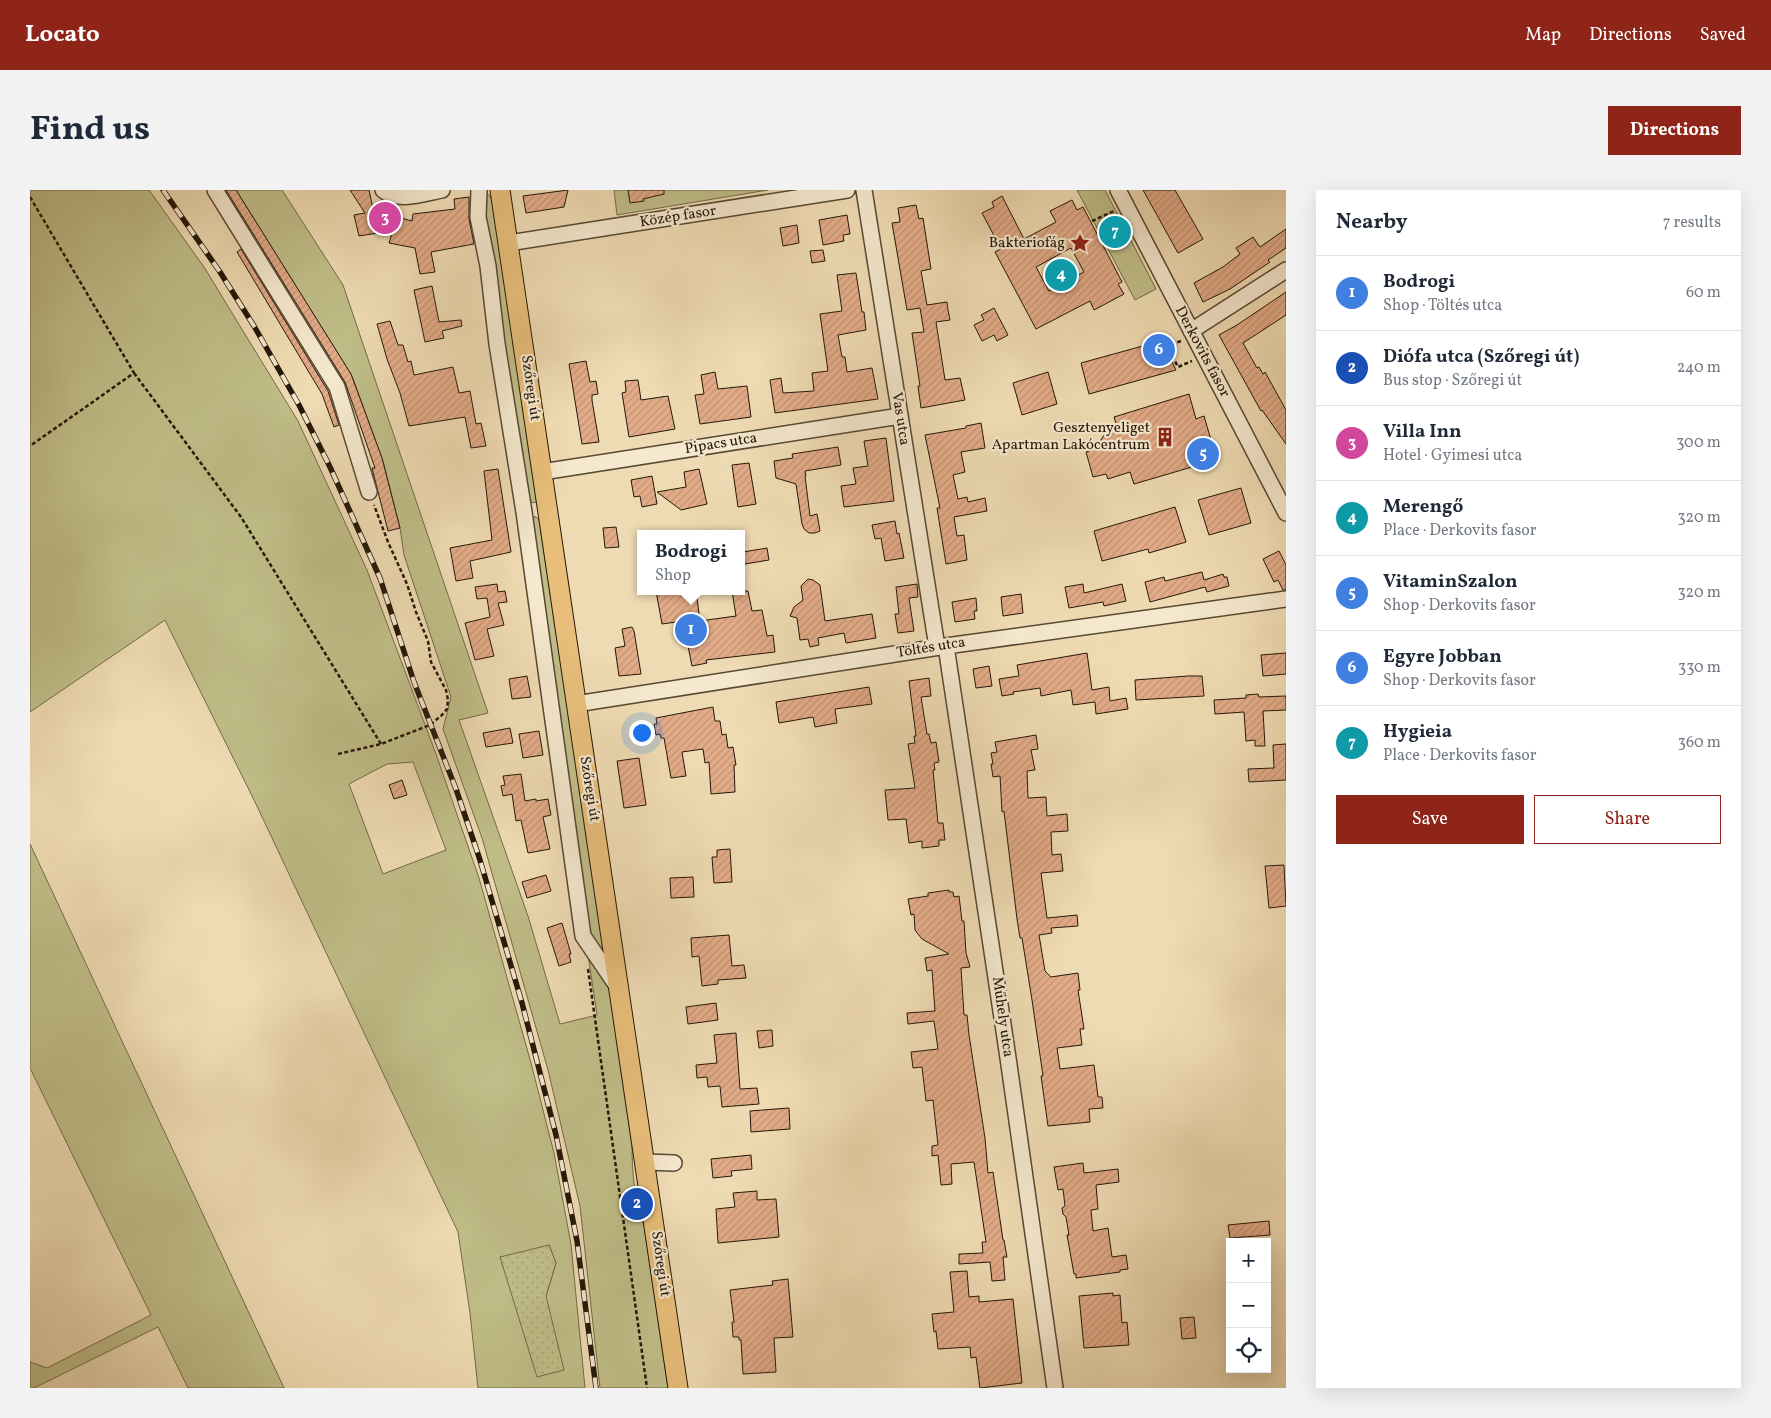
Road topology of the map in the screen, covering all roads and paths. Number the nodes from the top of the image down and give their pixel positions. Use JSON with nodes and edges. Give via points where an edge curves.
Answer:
{"nodes":[{"id":1,"x":215,"y":190,"type":"edge"},
{"id":2,"x":383,"y":190,"type":"edge"},
{"id":3,"x":442,"y":190,"type":"edge"},
{"id":4,"x":479,"y":190,"type":"edge"},
{"id":5,"x":500,"y":190,"type":"edge"},
{"id":6,"x":847,"y":190,"type":"edge"},
{"id":7,"x":864,"y":190,"type":"edge"},
{"id":8,"x":1118,"y":190,"type":"edge"},
{"id":9,"x":30,"y":197,"type":"edge"},
{"id":10,"x":1126,"y":205,"type":"junction"},
{"id":11,"x":1092,"y":221,"type":"dead end"},
{"id":12,"x":508,"y":243,"type":"junction"},
{"id":13,"x":1286,"y":270,"type":"edge"},
{"id":14,"x":1192,"y":334,"type":"junction"},
{"id":15,"x":1204,"y":356,"type":"junction"},
{"id":16,"x":134,"y":373,"type":"junction"},
{"id":17,"x":900,"y":416,"type":"junction"},
{"id":18,"x":30,"y":446,"type":"edge"},
{"id":19,"x":542,"y":472,"type":"junction"},
{"id":20,"x":369,"y":492,"type":"joint"},
{"id":21,"x":548,"y":508,"type":"junction"},
{"id":22,"x":524,"y":512,"type":"junction"},
{"id":23,"x":1286,"y":513,"type":"edge"},
{"id":24,"x":1286,"y":599,"type":"edge"},
{"id":25,"x":942,"y":646,"type":"junction"},
{"id":26,"x":576,"y":704,"type":"junction"},
{"id":27,"x":381,"y":744,"type":"junction"},
{"id":28,"x":338,"y":754,"type":"dead end"},
{"id":29,"x":587,"y":965,"type":"dead end"},
{"id":30,"x":620,"y":989,"type":"junction"},
{"id":31,"x":645,"y":1162,"type":"junction"},
{"id":32,"x":674,"y":1163,"type":"dead end"},
{"id":33,"x":635,"y":1195,"type":"dead end"},
{"id":34,"x":620,"y":1198,"type":"junction"},
{"id":35,"x":647,"y":1388,"type":"edge"},
{"id":36,"x":678,"y":1388,"type":"edge"},
{"id":37,"x":1055,"y":1388,"type":"edge"}],
"edges":[{"from":1,"to":20,"type":"street","via":[[337,387]]},
{"from":2,"to":3,"type":"street","via":[[399,197]]},
{"from":4,"to":22,"type":"street","via":[[478,217]]},
{"from":5,"to":12,"type":"main road","name":"Szőregi út"},
{"from":6,"to":12,"type":"street","name":"Közép fasor"},
{"from":7,"to":17,"type":"street","name":"Vas utca"},
{"from":8,"to":10,"type":"street","name":"Derkovits fasor"},
{"from":9,"to":16,"type":"path"},
{"from":10,"to":11,"type":"path"},
{"from":10,"to":14,"type":"street","name":"Derkovits fasor"},
{"from":12,"to":19,"type":"main road","name":"Szőregi út"},
{"from":13,"to":14,"type":"street"},
{"from":14,"to":15,"type":"street","name":"Derkovits fasor"},
{"from":14,"to":15,"type":"path","via":[[1167,346],[1178,367]]},
{"from":15,"to":23,"type":"street","name":"Derkovits fasor"},
{"from":16,"to":18,"type":"path"},
{"from":16,"to":27,"type":"path","via":[[240,517]]},
{"from":17,"to":19,"type":"street","name":"Pipacs utca"},
{"from":17,"to":25,"type":"street","name":"Vas utca"},
{"from":19,"to":21,"type":"main road","name":"Szőregi út"},
{"from":20,"to":27,"type":"path","via":[[407,584],[448,700],[442,715],[430,725]]},
{"from":21,"to":22,"type":"street"},
{"from":21,"to":26,"type":"main road","name":"Szőregi út"},
{"from":22,"to":30,"type":"street","via":[[583,936]]},
{"from":24,"to":25,"type":"street","name":"Töltés utca"},
{"from":25,"to":26,"type":"street","name":"Töltés utca"},
{"from":25,"to":37,"type":"street","name":"Műhely utca","via":[[1007,1051]]},
{"from":26,"to":30,"type":"main road","name":"Szőregi út"},
{"from":27,"to":28,"type":"path"},
{"from":29,"to":34,"type":"path"},
{"from":30,"to":31,"type":"main road","name":"Szőregi út"},
{"from":31,"to":32,"type":"street"},
{"from":31,"to":36,"type":"main road","name":"Szőregi út"},
{"from":33,"to":34,"type":"path"},
{"from":34,"to":35,"type":"path"}]}
